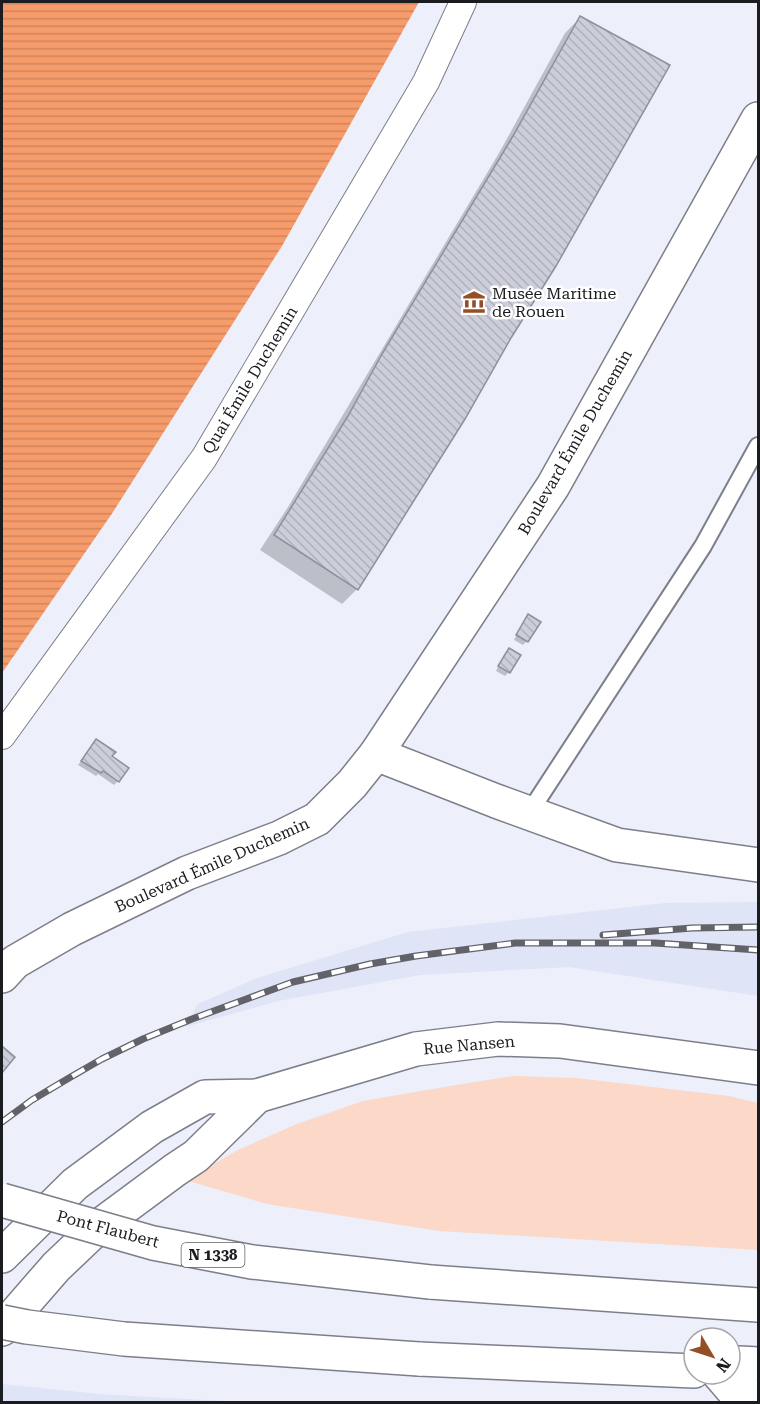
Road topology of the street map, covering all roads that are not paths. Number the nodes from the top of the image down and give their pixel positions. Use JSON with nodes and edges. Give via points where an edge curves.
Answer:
{"nodes":[{"id":1,"x":463,"y":2,"type":"edge"},
{"id":2,"x":759,"y":119,"type":"edge"},
{"id":3,"x":759,"y":446,"type":"edge"},
{"id":4,"x":2,"y":736,"type":"edge"},
{"id":5,"x":376,"y":754,"type":"junction"},
{"id":6,"x":529,"y":813,"type":"junction"},
{"id":7,"x":759,"y":865,"type":"edge"},
{"id":8,"x":2,"y":976,"type":"edge"},
{"id":9,"x":759,"y":1068,"type":"edge"},
{"id":10,"x":257,"y":1095,"type":"junction"},
{"id":11,"x":2,"y":1200,"type":"edge"},
{"id":12,"x":2,"y":1256,"type":"edge"},
{"id":13,"x":759,"y":1305,"type":"edge"},
{"id":14,"x":2,"y":1322,"type":"edge"},
{"id":15,"x":2,"y":1329,"type":"edge"},
{"id":16,"x":742,"y":1363,"type":"edge"},
{"id":17,"x":759,"y":1364,"type":"edge"},
{"id":18,"x":682,"y":1370,"type":"edge"},
{"id":19,"x":729,"y":1386,"type":"edge"},
{"id":20,"x":759,"y":1397,"type":"edge"}],
"edges":[{"from":1,"to":4,"type":"street","name":"Quai Émile Duchemin","via":[[426,82],[204,458]]},
{"from":2,"to":5,"type":"main road","name":"Boulevard Émile Duchemin","via":[[554,486]]},
{"from":3,"to":6,"type":"lane","via":[[703,546]]},
{"from":5,"to":6,"type":"main road"},
{"from":5,"to":8,"type":"main road","name":"Boulevard Émile Duchemin","via":[[317,819],[187,873],[72,929],[15,962]]},
{"from":6,"to":7,"type":"main road","via":[[617,844]]},
{"from":9,"to":10,"type":"main road","name":"Rue Nansen","via":[[560,1041],[498,1039],[416,1049]]},
{"from":10,"to":12,"type":"main road","name":"Rue Nansen","via":[[204,1096],[152,1127],[75,1184]]},
{"from":10,"to":15,"type":"main road","name":"Rue Nansen","via":[[196,1156],[98,1227],[56,1267]]},
{"from":11,"to":13,"type":"main road","name":"Pont Flaubert","number":"N 1338","bridge":true,"via":[[153,1243],[241,1260],[430,1282]]},
{"from":14,"to":18,"type":"main road","bridge":true,"via":[[124,1339],[419,1359]]},
{"from":16,"to":17,"type":"main road"},
{"from":19,"to":20,"type":"main road","via":[[737,1395]]}]}
